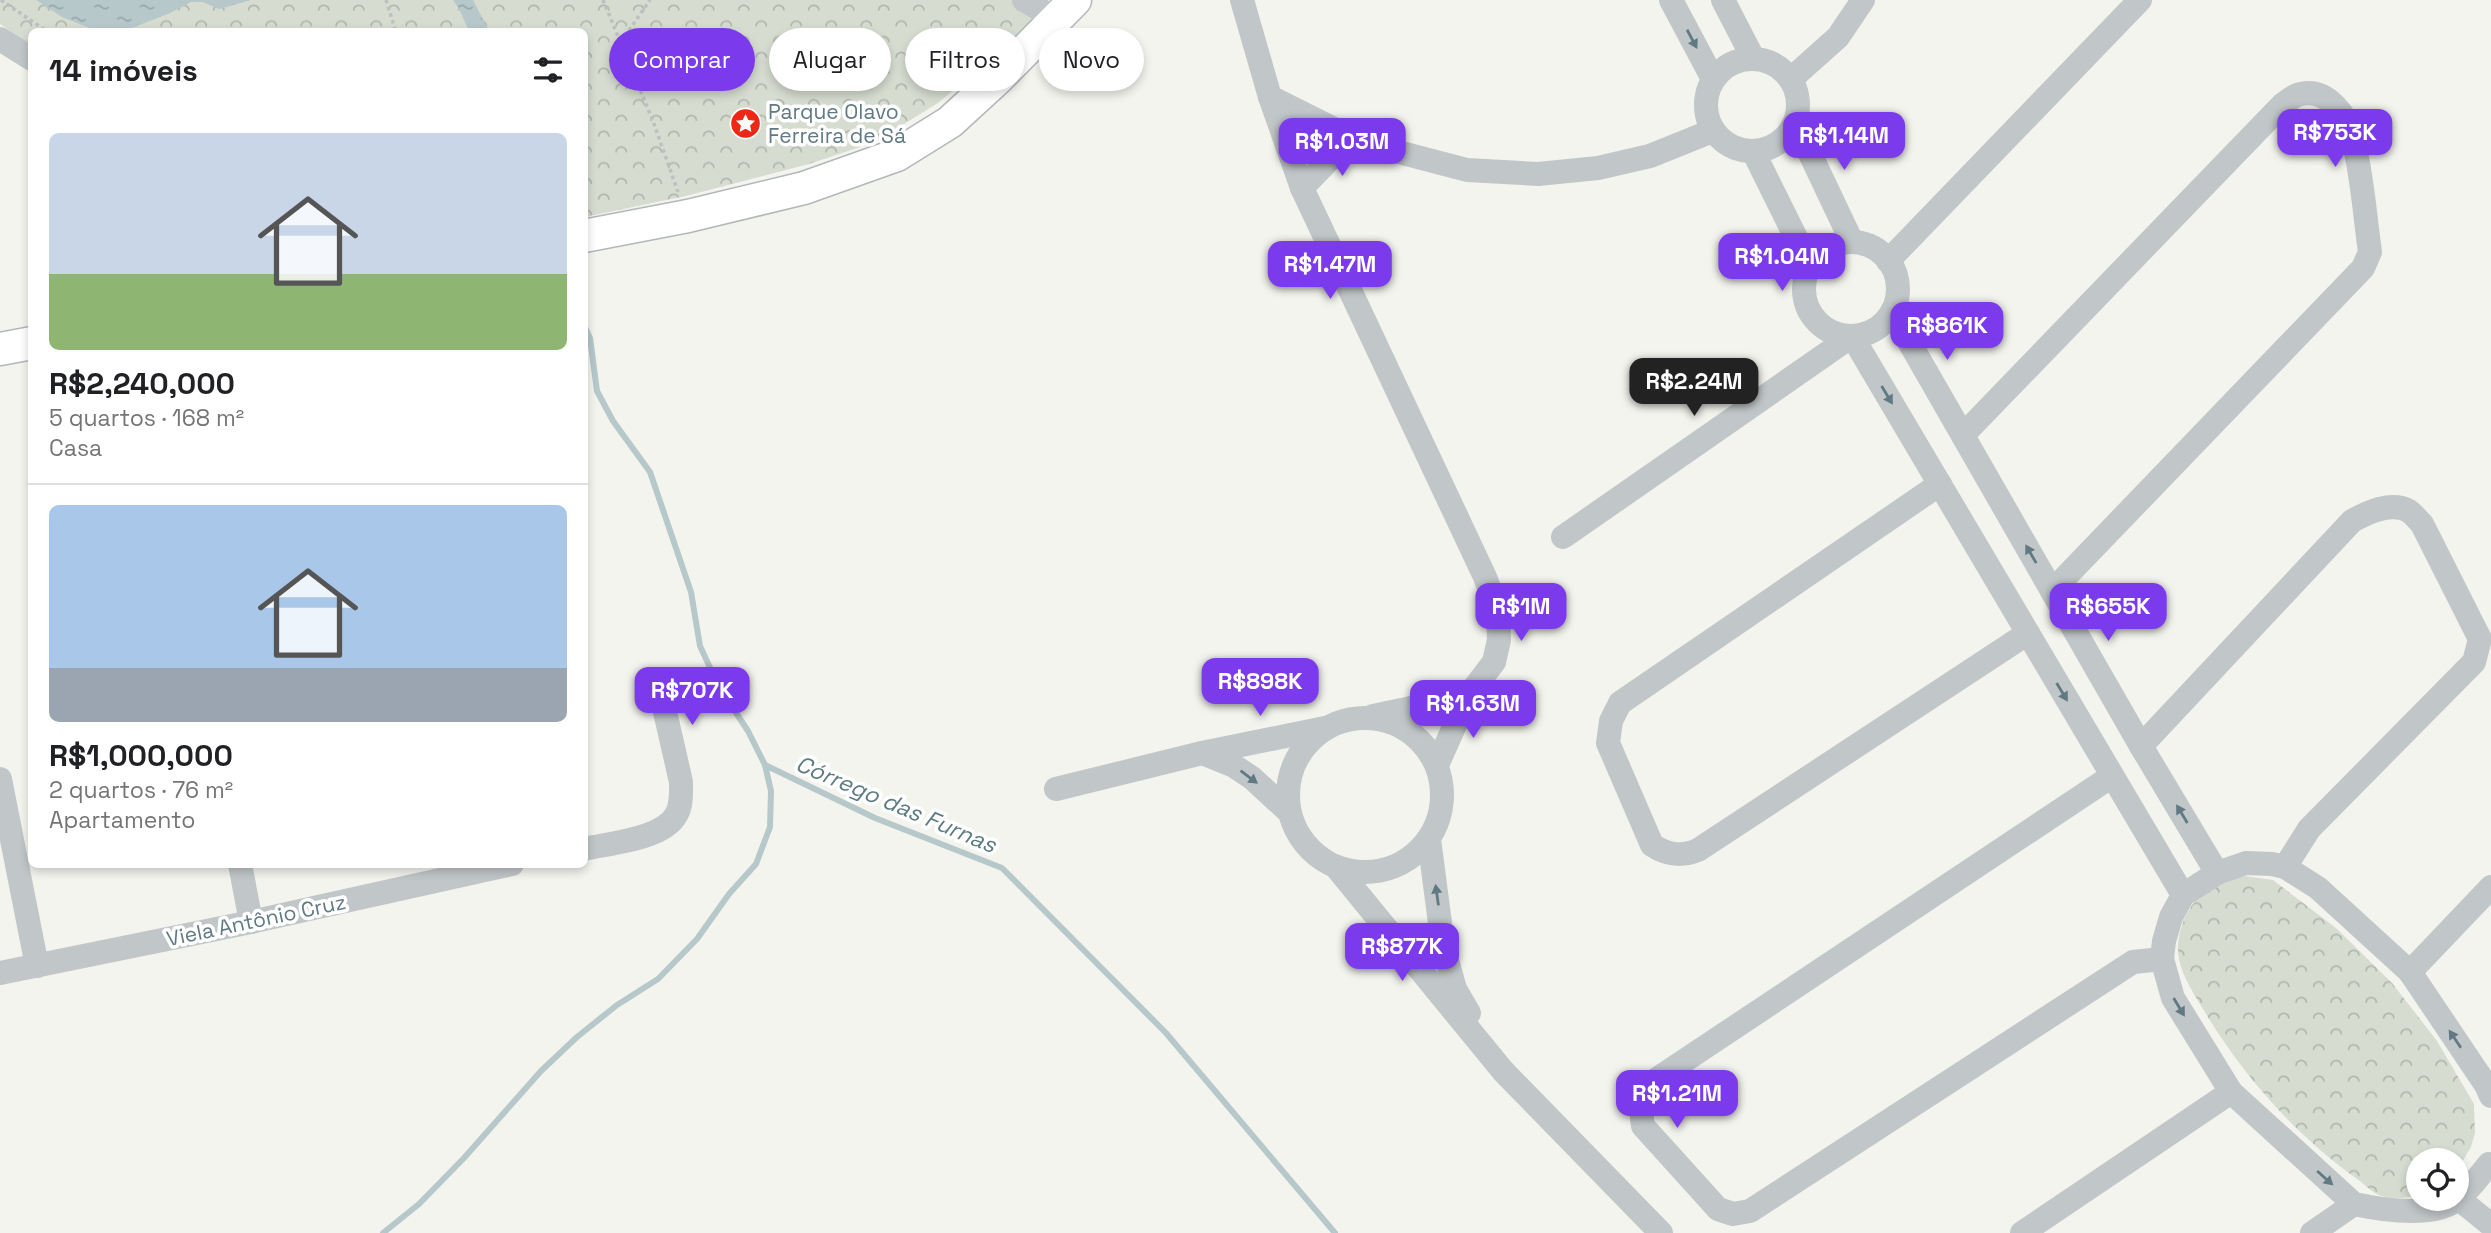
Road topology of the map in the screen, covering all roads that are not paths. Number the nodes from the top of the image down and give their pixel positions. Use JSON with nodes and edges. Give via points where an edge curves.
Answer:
{"nodes":[{"id":1,"x":1024,"y":0,"type":"edge"},
{"id":2,"x":1242,"y":0,"type":"edge"},
{"id":3,"x":1671,"y":0,"type":"edge"},
{"id":4,"x":1723,"y":0,"type":"edge"},
{"id":5,"x":1863,"y":0,"type":"edge"},
{"id":6,"x":2140,"y":0,"type":"edge"},
{"id":7,"x":1065,"y":10,"type":"edge"},
{"id":8,"x":0,"y":39,"type":"edge"},
{"id":9,"x":28,"y":56,"type":"edge"},
{"id":10,"x":1753,"y":58,"type":"junction"},
{"id":11,"x":1713,"y":79,"type":"junction"},
{"id":12,"x":1791,"y":79,"type":"junction"},
{"id":13,"x":1270,"y":97,"type":"junction"},
{"id":14,"x":1795,"y":122,"type":"junction"},
{"id":15,"x":1712,"y":131,"type":"junction"},
{"id":16,"x":1360,"y":142,"type":"junction"},
{"id":17,"x":1753,"y":151,"type":"junction"},
{"id":18,"x":1302,"y":188,"type":"junction"},
{"id":19,"x":588,"y":235,"type":"edge"},
{"id":20,"x":1852,"y":242,"type":"junction"},
{"id":21,"x":1888,"y":261,"type":"junction"},
{"id":22,"x":1810,"y":266,"type":"junction"},
{"id":23,"x":1892,"y":312,"type":"junction"},
{"id":24,"x":1852,"y":336,"type":"junction"},
{"id":25,"x":28,"y":343,"type":"edge"},
{"id":26,"x":0,"y":349,"type":"edge"},
{"id":27,"x":1963,"y":435,"type":"junction"},
{"id":28,"x":1940,"y":484,"type":"junction"},
{"id":29,"x":1563,"y":537,"type":"dead end"},
{"id":30,"x":2052,"y":591,"type":"junction"},
{"id":31,"x":2028,"y":633,"type":"junction"},
{"id":32,"x":658,"y":681,"type":"dead end"},
{"id":33,"x":1468,"y":696,"type":"junction"},
{"id":34,"x":1366,"y":718,"type":"junction"},
{"id":35,"x":1328,"y":727,"type":"junction"},
{"id":36,"x":2141,"y":746,"type":"junction"},
{"id":37,"x":1202,"y":753,"type":"junction"},
{"id":38,"x":1437,"y":765,"type":"junction"},
{"id":39,"x":2112,"y":776,"type":"junction"},
{"id":40,"x":0,"y":779,"type":"edge"},
{"id":41,"x":1056,"y":789,"type":"dead end"},
{"id":42,"x":1289,"y":812,"type":"junction"},
{"id":43,"x":1429,"y":839,"type":"junction"},
{"id":44,"x":588,"y":848,"type":"edge"},
{"id":45,"x":1336,"y":867,"type":"junction"},
{"id":46,"x":2285,"y":867,"type":"junction"},
{"id":47,"x":241,"y":868,"type":"edge"},
{"id":48,"x":470,"y":869,"type":"edge"},
{"id":49,"x":2217,"y":873,"type":"junction"},
{"id":50,"x":2491,"y":887,"type":"edge"},
{"id":51,"x":2183,"y":895,"type":"junction"},
{"id":52,"x":251,"y":922,"type":"junction"},
{"id":53,"x":2162,"y":960,"type":"junction"},
{"id":54,"x":37,"y":966,"type":"junction"},
{"id":55,"x":2410,"y":972,"type":"junction"},
{"id":56,"x":0,"y":973,"type":"edge"},
{"id":57,"x":1503,"y":1071,"type":"junction"},
{"id":58,"x":2231,"y":1092,"type":"junction"},
{"id":59,"x":2491,"y":1096,"type":"edge"},
{"id":60,"x":2490,"y":1163,"type":"edge"},
{"id":61,"x":2469,"y":1187,"type":"edge"},
{"id":62,"x":2354,"y":1204,"type":"junction"},
{"id":63,"x":2469,"y":1207,"type":"edge"},
{"id":64,"x":2406,"y":1211,"type":"edge"},
{"id":65,"x":2491,"y":1225,"type":"edge"},
{"id":66,"x":1661,"y":1233,"type":"edge"},
{"id":67,"x":2022,"y":1233,"type":"edge"},
{"id":68,"x":2312,"y":1233,"type":"edge"}],
"edges":[{"from":1,"to":7,"type":"street"},
{"from":2,"to":13,"type":"street"},
{"from":3,"to":11,"type":"street","one_way":true},
{"from":4,"to":10,"type":"street"},
{"from":5,"to":12,"type":"street","via":[[1838,37]]},
{"from":6,"to":21,"type":"street"},
{"from":7,"to":19,"type":"main road","via":[[950,122],[897,155],[804,188]]},
{"from":8,"to":9,"type":"street"},
{"from":10,"to":11,"type":"street","via":[[1723,67]]},
{"from":10,"to":12,"type":"street","via":[[1774,64]]},
{"from":11,"to":15,"type":"street","via":[[1704,106]]},
{"from":12,"to":14,"type":"street","via":[[1798,100]]},
{"from":13,"to":16,"type":"street"},
{"from":13,"to":18,"type":"street"},
{"from":14,"to":17,"type":"street","via":[[1778,143]]},
{"from":14,"to":20,"type":"street"},
{"from":15,"to":16,"type":"street","via":[[1650,156],[1598,168],[1538,174],[1466,170]]},
{"from":15,"to":17,"type":"street","via":[[1725,143]]},
{"from":16,"to":18,"type":"street","via":[[1329,160]]},
{"from":17,"to":22,"type":"street"},
{"from":18,"to":33,"type":"street","via":[[1498,612],[1494,662]]},
{"from":20,"to":21,"type":"street","via":[[1866,244]]},
{"from":20,"to":22,"type":"street","via":[[1828,248]]},
{"from":21,"to":23,"type":"street","via":[[1898,286]]},
{"from":22,"to":24,"type":"street","via":[[1804,293],[1815,319],[1832,331]]},
{"from":23,"to":24,"type":"street","via":[[1875,329]]},
{"from":23,"to":27,"type":"street"},
{"from":24,"to":28,"type":"street","one_way":true},
{"from":24,"to":29,"type":"street"},
{"from":25,"to":26,"type":"main road"},
{"from":30,"to":27,"type":"street","one_way":true},
{"from":27,"to":30,"type":"street","via":[[2282,105],[2298,94],[2315,93],[2337,108],[2353,137],[2370,252],[2363,268]]},
{"from":28,"to":31,"type":"street"},
{"from":28,"to":31,"type":"street","via":[[1620,704],[1611,721],[1608,743],[1652,845],[1678,855],[1698,850]]},
{"from":30,"to":36,"type":"street"},
{"from":31,"to":39,"type":"street","one_way":true},
{"from":32,"to":44,"type":"street","via":[[681,782],[677,815],[665,827]]},
{"from":33,"to":34,"type":"street"},
{"from":33,"to":38,"type":"street"},
{"from":34,"to":35,"type":"street"},
{"from":34,"to":38,"type":"street","via":[[1402,727],[1423,743]]},
{"from":35,"to":37,"type":"street"},
{"from":35,"to":42,"type":"street","via":[[1308,743],[1294,763],[1288,787]]},
{"from":36,"to":46,"type":"street","via":[[2352,521],[2370,510],[2408,510],[2422,524],[2480,639],[2474,662],[2309,829]]},
{"from":49,"to":36,"type":"street","one_way":true},
{"from":37,"to":41,"type":"street"},
{"from":37,"to":42,"type":"street","one_way":true,"via":[[1252,778]]},
{"from":38,"to":43,"type":"street","via":[[1443,790],[1440,816]]},
{"from":39,"to":51,"type":"street"},
{"from":39,"to":53,"type":"street","via":[[1657,1079],[1643,1100],[1643,1126],[1718,1209],[1733,1214],[1751,1211],[2133,962]]},
{"from":40,"to":54,"type":"street"},
{"from":42,"to":45,"type":"street","via":[[1298,835],[1315,854]]},
{"from":43,"to":45,"type":"street","via":[[1411,858],[1387,870],[1361,873]]},
{"from":57,"to":43,"type":"street","one_way":true,"via":[[1455,989],[1443,946]]},
{"from":45,"to":57,"type":"street"},
{"from":46,"to":49,"type":"street","via":[[2246,863]]},
{"from":46,"to":55,"type":"street","via":[[2318,888]]},
{"from":47,"to":52,"type":"street"},
{"from":48,"to":52,"type":"street","name":"Viela Antônio Cruz"},
{"from":49,"to":51,"type":"street"},
{"from":50,"to":55,"type":"street"},
{"from":51,"to":53,"type":"street","via":[[2171,918]]},
{"from":52,"to":54,"type":"street","name":"Viela Antônio Cruz"},
{"from":53,"to":58,"type":"street","one_way":true,"via":[[2173,998]]},
{"from":54,"to":56,"type":"street","name":"Viela Antônio Cruz"},
{"from":59,"to":55,"type":"street","one_way":true},
{"from":57,"to":66,"type":"street"},
{"from":58,"to":62,"type":"street","one_way":true},
{"from":58,"to":67,"type":"street"},
{"from":60,"to":61,"type":"street"},
{"from":62,"to":64,"type":"street"},
{"from":62,"to":68,"type":"street"},
{"from":63,"to":65,"type":"street"}]}
